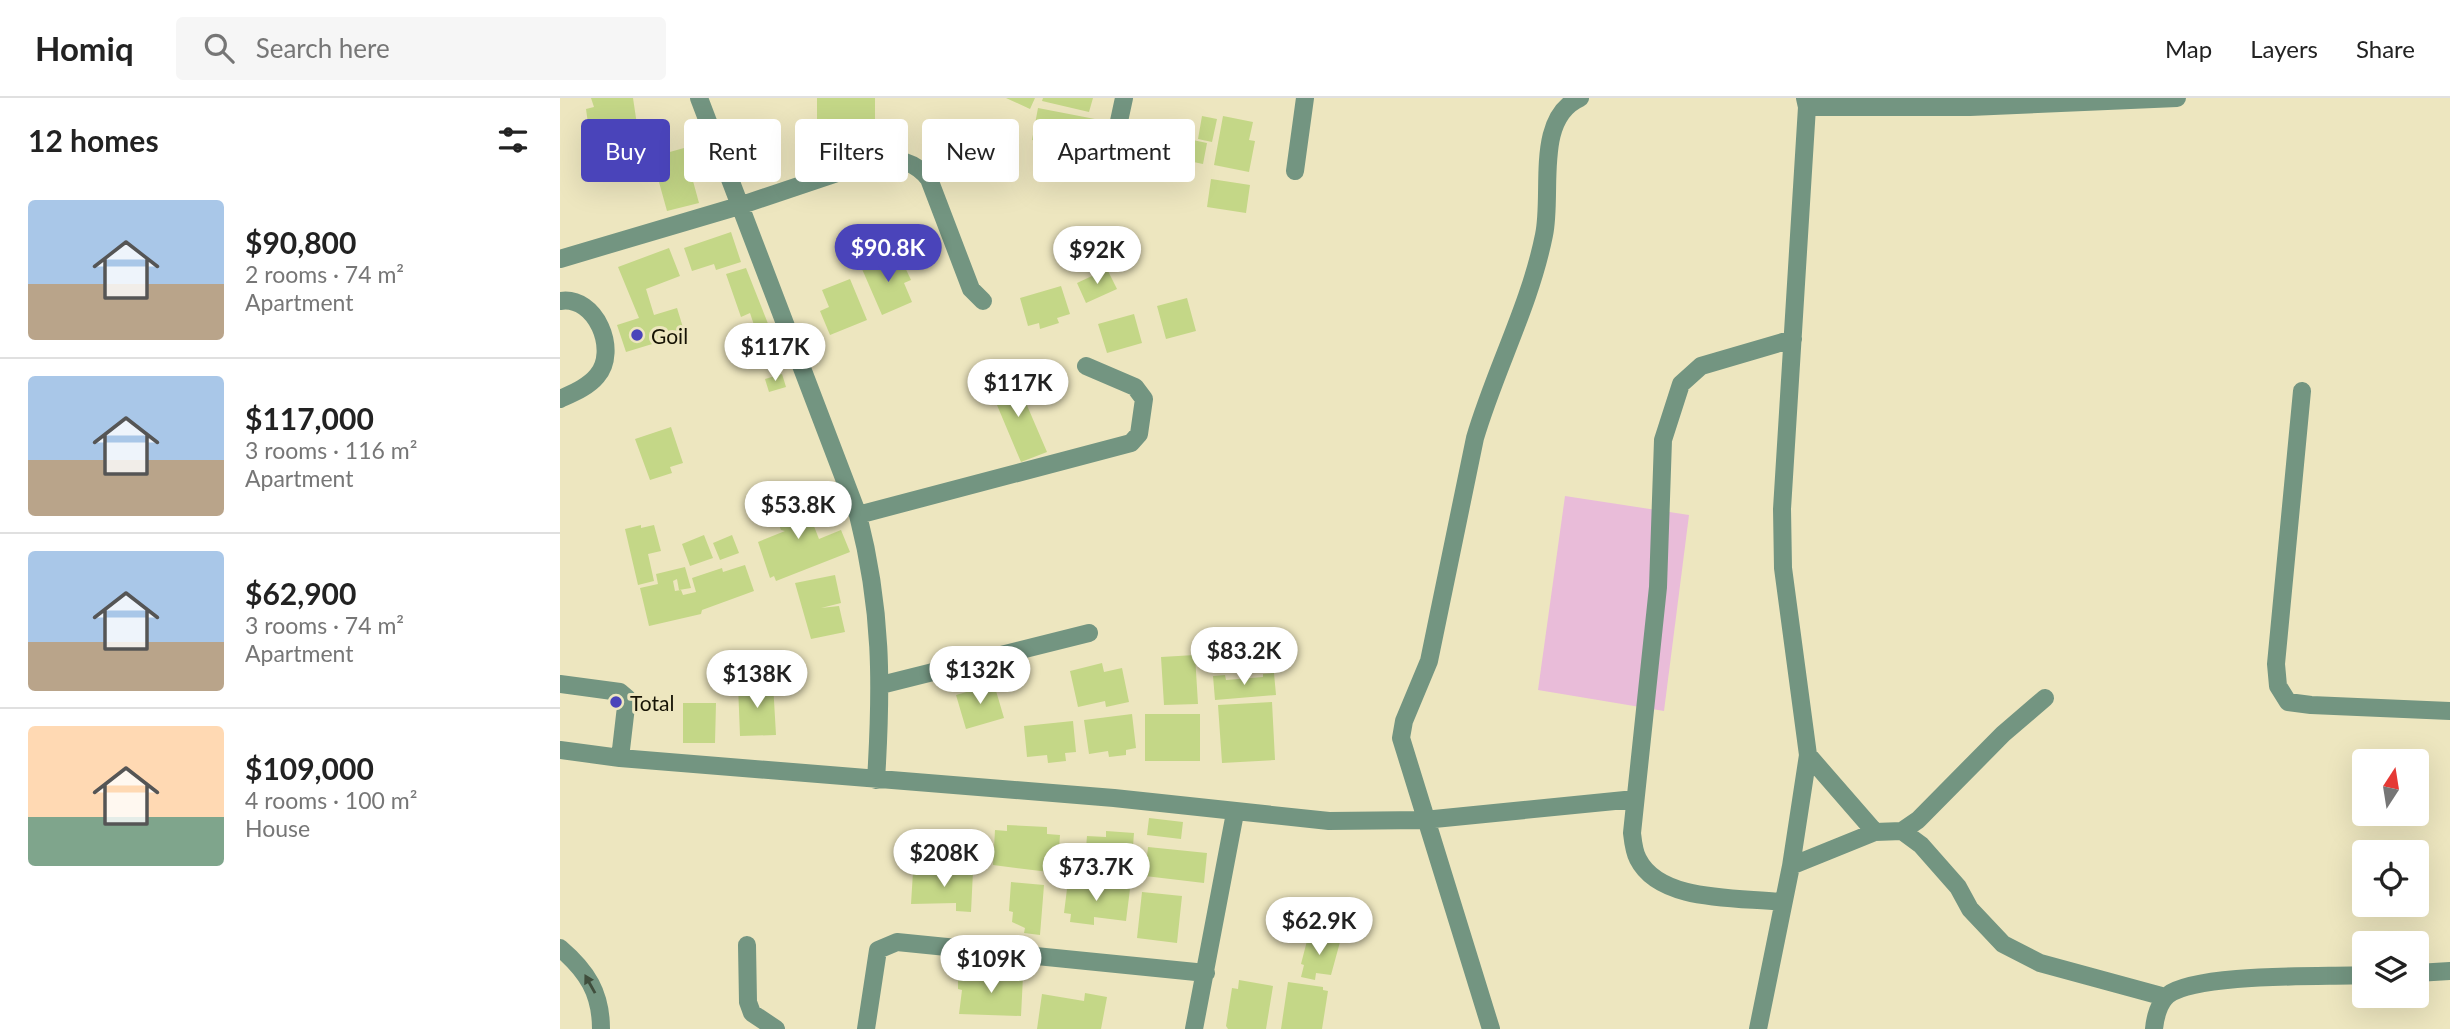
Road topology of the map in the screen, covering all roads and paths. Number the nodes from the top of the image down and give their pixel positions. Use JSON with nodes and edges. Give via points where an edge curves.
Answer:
{"nodes":[{"id":1,"x":699,"y":98,"type":"edge"},
{"id":2,"x":1124,"y":98,"type":"edge"},
{"id":3,"x":1305,"y":98,"type":"edge"},
{"id":4,"x":1580,"y":98,"type":"edge"},
{"id":5,"x":2177,"y":98,"type":"edge"},
{"id":6,"x":2155,"y":99,"type":"edge"},
{"id":7,"x":1806,"y":103,"type":"edge"},
{"id":8,"x":1119,"y":119,"type":"edge"},
{"id":9,"x":1295,"y":171,"type":"dead end"},
{"id":10,"x":739,"y":206,"type":"junction"},
{"id":11,"x":560,"y":259,"type":"edge"},
{"id":12,"x":560,"y":301,"type":"edge"},
{"id":13,"x":984,"y":301,"type":"dead end"},
{"id":14,"x":1793,"y":339,"type":"junction"},
{"id":15,"x":1086,"y":366,"type":"dead end"},
{"id":16,"x":2302,"y":391,"type":"dead end"},
{"id":17,"x":560,"y":399,"type":"edge"},
{"id":18,"x":858,"y":515,"type":"junction"},
{"id":19,"x":1089,"y":633,"type":"dead end"},
{"id":20,"x":560,"y":684,"type":"edge"},
{"id":21,"x":881,"y":685,"type":"junction"},
{"id":22,"x":2045,"y":698,"type":"dead end"},
{"id":23,"x":2450,"y":710,"type":"edge"},
{"id":24,"x":560,"y":750,"type":"edge"},
{"id":25,"x":1808,"y":755,"type":"junction"},
{"id":26,"x":620,"y":758,"type":"junction"},
{"id":27,"x":876,"y":780,"type":"junction"},
{"id":28,"x":1635,"y":799,"type":"junction"},
{"id":29,"x":1235,"y":813,"type":"junction"},
{"id":30,"x":1424,"y":820,"type":"junction"},
{"id":31,"x":1902,"y":831,"type":"junction"},
{"id":32,"x":1875,"y":832,"type":"junction"},
{"id":33,"x":1791,"y":866,"type":"junction"},
{"id":34,"x":1782,"y":902,"type":"junction"},
{"id":35,"x":747,"y":945,"type":"dead end"},
{"id":36,"x":560,"y":948,"type":"edge"},
{"id":37,"x":2450,"y":971,"type":"edge"},
{"id":38,"x":2429,"y":972,"type":"edge"},
{"id":39,"x":1206,"y":973,"type":"junction"},
{"id":40,"x":2352,"y":976,"type":"edge"},
{"id":41,"x":2165,"y":997,"type":"junction"},
{"id":42,"x":601,"y":1029,"type":"edge"},
{"id":43,"x":776,"y":1029,"type":"edge"},
{"id":44,"x":866,"y":1029,"type":"edge"},
{"id":45,"x":1194,"y":1029,"type":"edge"},
{"id":46,"x":1491,"y":1029,"type":"edge"},
{"id":47,"x":1758,"y":1029,"type":"edge"},
{"id":48,"x":2154,"y":1029,"type":"edge"}],
"edges":[{"from":1,"to":10,"type":"street"},
{"from":2,"to":8,"type":"street"},
{"from":3,"to":9,"type":"street"},
{"from":4,"to":30,"type":"street","via":[[1563,107],[1552,127],[1544,234],[1505,361],[1478,427],[1429,661],[1404,721],[1401,738]]},
{"from":5,"to":6,"type":"street"},
{"from":6,"to":7,"type":"street","via":[[1970,107]]},
{"from":7,"to":14,"type":"street"},
{"from":10,"to":11,"type":"street"},
{"from":10,"to":13,"type":"street","via":[[876,160],[894,158],[920,168],[929,178],[971,289]]},
{"from":10,"to":18,"type":"street"},
{"from":12,"to":17,"type":"street","via":[[585,306],[594,313],[605,363],[586,386]]},
{"from":14,"to":25,"type":"street","via":[[1782,509],[1783,568]]},
{"from":14,"to":28,"type":"street","via":[[1700,366],[1681,384],[1660,463],[1658,587]]},
{"from":15,"to":18,"type":"street","via":[[1135,387],[1144,399],[1139,434],[1131,443]]},
{"from":16,"to":23,"type":"street","via":[[2276,664],[2278,686],[2288,702]]},
{"from":18,"to":21,"type":"street","via":[[871,566]]},
{"from":19,"to":21,"type":"street"},
{"from":20,"to":26,"type":"street","via":[[620,692],[627,698]]},
{"from":21,"to":27,"type":"street"},
{"from":22,"to":31,"type":"street"},
{"from":24,"to":26,"type":"street"},
{"from":25,"to":32,"type":"street"},
{"from":25,"to":33,"type":"street"},
{"from":26,"to":27,"type":"street"},
{"from":27,"to":29,"type":"street","via":[[1114,798]]},
{"from":28,"to":30,"type":"street"},
{"from":28,"to":34,"type":"street","via":[[1632,833],[1637,858],[1657,881],[1683,892]]},
{"from":29,"to":30,"type":"street","via":[[1329,821]]},
{"from":29,"to":39,"type":"street"},
{"from":30,"to":46,"type":"street"},
{"from":31,"to":32,"type":"street"},
{"from":31,"to":41,"type":"street","via":[[1921,845],[2003,944],[2040,963]]},
{"from":32,"to":33,"type":"street"},
{"from":33,"to":34,"type":"street"},
{"from":34,"to":47,"type":"street"},
{"from":35,"to":43,"type":"street","via":[[748,1002],[752,1013]]},
{"from":42,"to":36,"type":"street","one_way":true,"via":[[601,1004],[580,964]]},
{"from":37,"to":38,"type":"street"},
{"from":39,"to":44,"type":"street","via":[[897,942],[878,950]]},
{"from":39,"to":45,"type":"street"},
{"from":40,"to":41,"type":"street","via":[[2195,983]]},
{"from":41,"to":48,"type":"street"}]}
